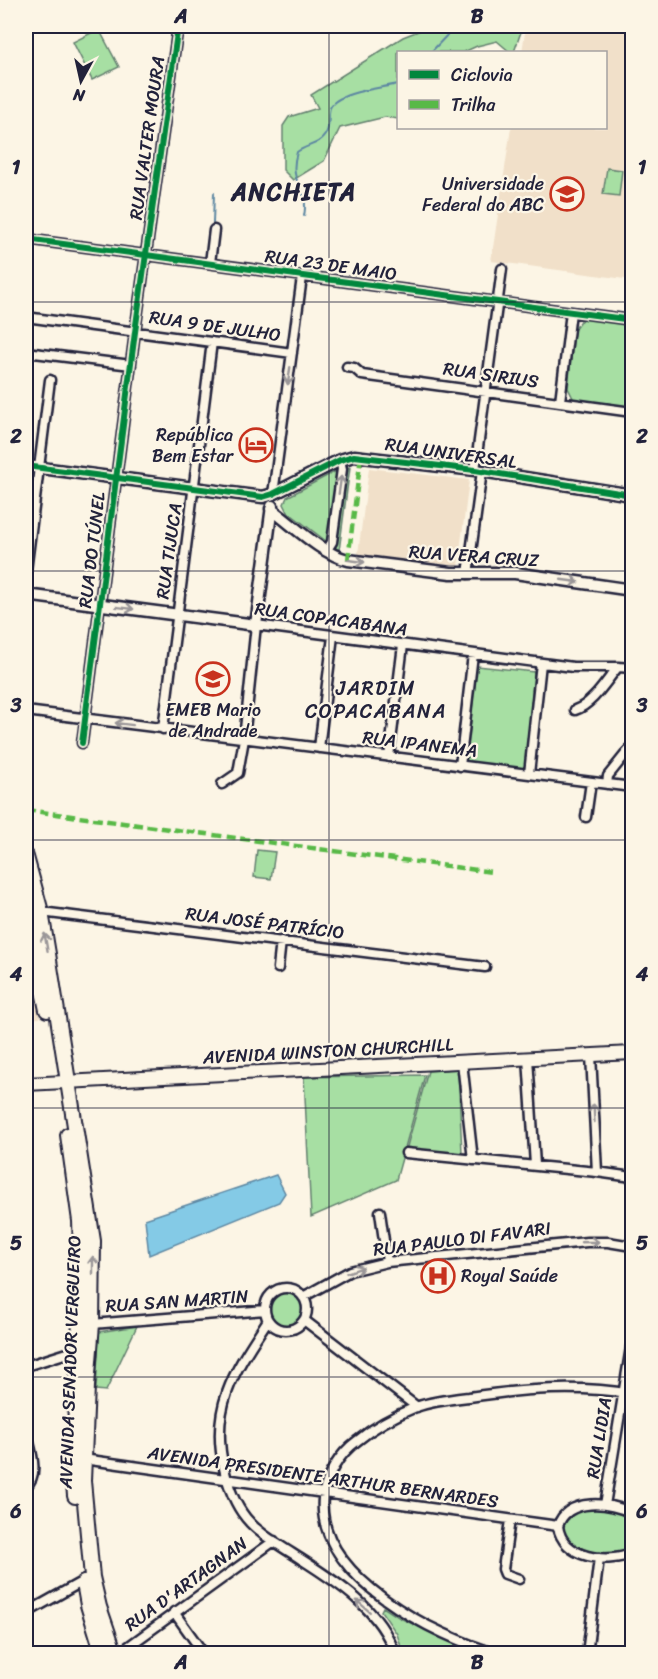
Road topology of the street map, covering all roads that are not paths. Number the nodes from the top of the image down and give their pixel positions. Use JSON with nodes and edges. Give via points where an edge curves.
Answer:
{"nodes":[{"id":1,"x":178,"y":26,"type":"edge"},
{"id":2,"x":214,"y":230,"type":"dead end"},
{"id":3,"x":26,"y":239,"type":"edge"},
{"id":4,"x":146,"y":254,"type":"junction"},
{"id":5,"x":210,"y":263,"type":"junction"},
{"id":6,"x":502,"y":268,"type":"dead end"},
{"id":7,"x":302,"y":277,"type":"junction"},
{"id":8,"x":498,"y":302,"type":"junction"},
{"id":9,"x":571,"y":312,"type":"junction"},
{"id":10,"x":26,"y":317,"type":"edge"},
{"id":11,"x":633,"y":320,"type":"edge"},
{"id":12,"x":135,"y":332,"type":"junction"},
{"id":13,"x":212,"y":342,"type":"junction"},
{"id":14,"x":26,"y":352,"type":"edge"},
{"id":15,"x":292,"y":353,"type":"junction"},
{"id":16,"x":131,"y":364,"type":"junction"},
{"id":17,"x":347,"y":367,"type":"dead end"},
{"id":18,"x":50,"y":380,"type":"dead end"},
{"id":19,"x":486,"y":391,"type":"junction"},
{"id":20,"x":560,"y":401,"type":"junction"},
{"id":21,"x":633,"y":412,"type":"edge"},
{"id":22,"x":340,"y":460,"type":"junction"},
{"id":23,"x":26,"y":466,"type":"edge"},
{"id":24,"x":39,"y":468,"type":"junction"},
{"id":25,"x":479,"y":471,"type":"junction"},
{"id":26,"x":116,"y":479,"type":"junction"},
{"id":27,"x":195,"y":489,"type":"junction"},
{"id":28,"x":273,"y":494,"type":"junction"},
{"id":29,"x":633,"y":495,"type":"edge"},
{"id":30,"x":271,"y":509,"type":"junction"},
{"id":31,"x":327,"y":550,"type":"junction"},
{"id":32,"x":26,"y":571,"type":"edge"},
{"id":33,"x":468,"y":574,"type":"junction"},
{"id":34,"x":633,"y":590,"type":"edge"},
{"id":35,"x":26,"y":595,"type":"edge"},
{"id":36,"x":100,"y":605,"type":"junction"},
{"id":37,"x":177,"y":615,"type":"junction"},
{"id":38,"x":256,"y":625,"type":"junction"},
{"id":39,"x":333,"y":636,"type":"junction"},
{"id":40,"x":403,"y":645,"type":"junction"},
{"id":41,"x":473,"y":654,"type":"junction"},
{"id":42,"x":541,"y":663,"type":"junction"},
{"id":43,"x":618,"y":667,"type":"junction"},
{"id":44,"x":633,"y":669,"type":"edge"},
{"id":45,"x":575,"y":710,"type":"dead end"},
{"id":46,"x":26,"y":711,"type":"edge"},
{"id":47,"x":85,"y":719,"type":"junction"},
{"id":48,"x":163,"y":729,"type":"junction"},
{"id":49,"x":244,"y":739,"type":"junction"},
{"id":50,"x":82,"y":743,"type":"dead end"},
{"id":51,"x":633,"y":746,"type":"edge"},
{"id":52,"x":319,"y":748,"type":"junction"},
{"id":53,"x":389,"y":757,"type":"junction"},
{"id":54,"x":460,"y":766,"type":"junction"},
{"id":55,"x":529,"y":774,"type":"junction"},
{"id":56,"x":591,"y":782,"type":"junction"},
{"id":57,"x":222,"y":784,"type":"dead end"},
{"id":58,"x":607,"y":784,"type":"junction"},
{"id":59,"x":633,"y":787,"type":"edge"},
{"id":60,"x":586,"y":817,"type":"dead end"},
{"id":61,"x":26,"y":857,"type":"edge"},
{"id":62,"x":26,"y":910,"type":"edge"},
{"id":63,"x":41,"y":912,"type":"junction"},
{"id":64,"x":281,"y":941,"type":"junction"},
{"id":65,"x":485,"y":967,"type":"dead end"},
{"id":66,"x":278,"y":968,"type":"dead end"},
{"id":67,"x":633,"y":1053,"type":"edge"},
{"id":68,"x":591,"y":1055,"type":"junction"},
{"id":69,"x":528,"y":1058,"type":"junction"},
{"id":70,"x":462,"y":1062,"type":"junction"},
{"id":71,"x":65,"y":1083,"type":"junction"},
{"id":72,"x":26,"y":1084,"type":"edge"},
{"id":73,"x":406,"y":1153,"type":"dead end"},
{"id":74,"x":472,"y":1160,"type":"junction"},
{"id":75,"x":535,"y":1165,"type":"junction"},
{"id":76,"x":597,"y":1172,"type":"junction"},
{"id":77,"x":633,"y":1178,"type":"edge"},
{"id":78,"x":380,"y":1212,"type":"dead end"},
{"id":79,"x":633,"y":1246,"type":"edge"},
{"id":80,"x":387,"y":1262,"type":"junction"},
{"id":81,"x":303,"y":1297,"type":"junction"},
{"id":82,"x":265,"y":1310,"type":"junction"},
{"id":83,"x":86,"y":1320,"type":"junction"},
{"id":84,"x":268,"y":1320,"type":"junction"},
{"id":85,"x":304,"y":1320,"type":"junction"},
{"id":86,"x":633,"y":1341,"type":"edge"},
{"id":87,"x":77,"y":1350,"type":"junction"},
{"id":88,"x":26,"y":1366,"type":"edge"},
{"id":89,"x":88,"y":1371,"type":"junction"},
{"id":90,"x":628,"y":1393,"type":"edge"},
{"id":91,"x":417,"y":1407,"type":"junction"},
{"id":92,"x":26,"y":1429,"type":"edge"},
{"id":93,"x":78,"y":1455,"type":"junction"},
{"id":94,"x":227,"y":1481,"type":"junction"},
{"id":95,"x":26,"y":1486,"type":"edge"},
{"id":96,"x":324,"y":1494,"type":"junction"},
{"id":97,"x":606,"y":1505,"type":"junction"},
{"id":98,"x":633,"y":1513,"type":"edge"},
{"id":99,"x":510,"y":1520,"type":"junction"},
{"id":100,"x":558,"y":1526,"type":"junction"},
{"id":101,"x":274,"y":1541,"type":"junction"},
{"id":102,"x":633,"y":1553,"type":"edge"},
{"id":103,"x":599,"y":1558,"type":"junction"},
{"id":104,"x":88,"y":1579,"type":"junction"},
{"id":105,"x":519,"y":1579,"type":"dead end"},
{"id":106,"x":174,"y":1612,"type":"junction"},
{"id":107,"x":26,"y":1613,"type":"edge"},
{"id":108,"x":476,"y":1647,"type":"junction"},
{"id":109,"x":103,"y":1653,"type":"edge"},
{"id":110,"x":116,"y":1653,"type":"edge"},
{"id":111,"x":204,"y":1653,"type":"edge"},
{"id":112,"x":395,"y":1653,"type":"edge"},
{"id":113,"x":462,"y":1653,"type":"edge"},
{"id":114,"x":498,"y":1653,"type":"edge"},
{"id":115,"x":587,"y":1653,"type":"edge"}],
"edges":[{"from":1,"to":4,"type":"street","name":"RUA VALTER MOURA"},
{"from":2,"to":5,"type":"street"},
{"from":3,"to":4,"type":"street","name":"RUA 23 DE MAIO"},
{"from":4,"to":5,"type":"street","name":"RUA 23 DE MAIO"},
{"from":4,"to":12,"type":"street","name":"RUA DO TÚNEL"},
{"from":5,"to":7,"type":"street","name":"RUA 23 DE MAIO"},
{"from":6,"to":8,"type":"street"},
{"from":7,"to":8,"type":"street","name":"RUA 23 DE MAIO"},
{"from":7,"to":15,"type":"street"},
{"from":8,"to":9,"type":"street","name":"RUA 23 DE MAIO"},
{"from":8,"to":19,"type":"street"},
{"from":9,"to":11,"type":"street","name":"RUA 23 DE MAIO"},
{"from":9,"to":20,"type":"street"},
{"from":10,"to":12,"type":"street","name":"RUA 9 DE JULHO"},
{"from":12,"to":13,"type":"street","name":"RUA 9 DE JULHO"},
{"from":12,"to":16,"type":"street","name":"RUA DO TÚNEL"},
{"from":13,"to":15,"type":"street","name":"RUA 9 DE JULHO"},
{"from":13,"to":27,"type":"street","name":"RUA TIJUCA"},
{"from":14,"to":16,"type":"street"},
{"from":15,"to":28,"type":"street","one_way":true},
{"from":16,"to":26,"type":"street","name":"RUA DO TÚNEL"},
{"from":17,"to":19,"type":"street","name":"RUA SIRIUS","via":[[362,375]]},
{"from":18,"to":24,"type":"street"},
{"from":19,"to":20,"type":"street","name":"RUA SIRIUS"},
{"from":19,"to":25,"type":"street"},
{"from":20,"to":21,"type":"street","name":"RUA SIRIUS"},
{"from":22,"to":25,"type":"street","name":"RUA UNIVERSAL","via":[[361,456]]},
{"from":22,"to":28,"type":"street","name":"RUA UNIVERSAL"},
{"from":31,"to":22,"type":"street","one_way":true,"via":[[332,542]]},
{"from":23,"to":24,"type":"street"},
{"from":24,"to":26,"type":"street"},
{"from":24,"to":32,"type":"street"},
{"from":25,"to":29,"type":"street","name":"RUA UNIVERSAL"},
{"from":25,"to":33,"type":"street"},
{"from":26,"to":27,"type":"street"},
{"from":26,"to":36,"type":"street","name":"RUA DO TÚNEL"},
{"from":27,"to":28,"type":"street","via":[[263,497]]},
{"from":27,"to":37,"type":"street","name":"RUA TIJUCA"},
{"from":28,"to":30,"type":"street"},
{"from":30,"to":31,"type":"street","name":"RUA VERA CRUZ"},
{"from":30,"to":38,"type":"street"},
{"from":31,"to":33,"type":"street","name":"RUA VERA CRUZ","one_way":true,"via":[[348,560]]},
{"from":33,"to":34,"type":"street","name":"RUA VERA CRUZ","one_way":true,"via":[[515,573]]},
{"from":35,"to":36,"type":"street","name":"RUA COPACABANA"},
{"from":36,"to":37,"type":"street","name":"RUA COPACABANA","one_way":true},
{"from":36,"to":47,"type":"street","name":"RUA DO TÚNEL"},
{"from":37,"to":38,"type":"street","name":"RUA COPACABANA"},
{"from":37,"to":48,"type":"street","name":"RUA TIJUCA"},
{"from":38,"to":39,"type":"street","name":"RUA COPACABANA"},
{"from":38,"to":49,"type":"street"},
{"from":39,"to":40,"type":"street","name":"RUA COPACABANA"},
{"from":39,"to":52,"type":"street"},
{"from":40,"to":41,"type":"street","name":"RUA COPACABANA"},
{"from":40,"to":53,"type":"street"},
{"from":41,"to":42,"type":"street","name":"RUA COPACABANA"},
{"from":41,"to":54,"type":"street"},
{"from":42,"to":43,"type":"street","name":"RUA COPACABANA","via":[[578,668]]},
{"from":42,"to":55,"type":"street"},
{"from":43,"to":44,"type":"street","name":"RUA COPACABANA"},
{"from":43,"to":45,"type":"street","via":[[589,701]]},
{"from":46,"to":47,"type":"street","name":"RUA IPANEMA"},
{"from":48,"to":47,"type":"street","name":"RUA IPANEMA","one_way":true},
{"from":47,"to":50,"type":"street","name":"RUA DO TÚNEL"},
{"from":48,"to":49,"type":"street","name":"RUA IPANEMA"},
{"from":49,"to":52,"type":"street","name":"RUA IPANEMA"},
{"from":49,"to":57,"type":"street","via":[[238,773]]},
{"from":51,"to":58,"type":"street","via":[[608,776]]},
{"from":52,"to":53,"type":"street","name":"RUA IPANEMA"},
{"from":53,"to":54,"type":"street","name":"RUA IPANEMA"},
{"from":54,"to":55,"type":"street","name":"RUA IPANEMA"},
{"from":55,"to":56,"type":"street","name":"RUA IPANEMA"},
{"from":56,"to":58,"type":"street","name":"RUA IPANEMA"},
{"from":56,"to":60,"type":"street"},
{"from":58,"to":59,"type":"street","name":"RUA IPANEMA"},
{"from":61,"to":63,"type":"main road","name":"AVENIDA SENADOR VERGUEIRO"},
{"from":62,"to":71,"type":"main road","name":"AVENIDA SENADOR VERGUEIRO"},
{"from":63,"to":64,"type":"street","name":"RUA JOSÉ PATRÍCIO"},
{"from":71,"to":63,"type":"main road","name":"AVENIDA SENADOR VERGUEIRO","one_way":true},
{"from":64,"to":65,"type":"street","name":"RUA JOSÉ PATRÍCIO"},
{"from":64,"to":66,"type":"street"},
{"from":67,"to":68,"type":"main road","name":"AVENIDA WINSTON CHURCHILL"},
{"from":68,"to":69,"type":"main road","name":"AVENIDA WINSTON CHURCHILL"},
{"from":76,"to":68,"type":"street","one_way":true},
{"from":69,"to":70,"type":"main road","name":"AVENIDA WINSTON CHURCHILL"},
{"from":69,"to":75,"type":"street"},
{"from":70,"to":71,"type":"main road","name":"AVENIDA WINSTON CHURCHILL"},
{"from":70,"to":74,"type":"street"},
{"from":71,"to":72,"type":"main road","name":"AVENIDA WINSTON CHURCHILL"},
{"from":71,"to":83,"type":"main road","name":"AVENIDA SENADOR VERGUEIRO","via":[[93,1241]]},
{"from":73,"to":74,"type":"street"},
{"from":74,"to":75,"type":"street"},
{"from":75,"to":76,"type":"street"},
{"from":76,"to":77,"type":"street"},
{"from":78,"to":80,"type":"street"},
{"from":80,"to":79,"type":"street","name":"RUA PAULO DI FAVARI","one_way":true,"via":[[586,1242]]},
{"from":81,"to":80,"type":"street","name":"RUA PAULO DI FAVARI","one_way":true,"via":[[350,1271]]},
{"from":81,"to":82,"type":"street","via":[[291,1289],[281,1289],[269,1297]]},
{"from":81,"to":85,"type":"street","via":[[307,1308]]},
{"from":82,"to":83,"type":"street","name":"RUA SAN MARTIN"},
{"from":82,"to":84,"type":"street"},
{"from":83,"to":87,"type":"main road","name":"AVENIDA SENADOR VERGUEIRO"},
{"from":83,"to":89,"type":"main road","name":"AVENIDA SENADOR VERGUEIRO"},
{"from":84,"to":85,"type":"street","via":[[275,1327],[288,1330]]},
{"from":84,"to":94,"type":"street","via":[[226,1392],[221,1445]]},
{"from":85,"to":91,"type":"street"},
{"from":86,"to":90,"type":"street","name":"RUA LIDIA"},
{"from":87,"to":88,"type":"street"},
{"from":87,"to":89,"type":"main road"},
{"from":87,"to":93,"type":"main road","name":"AVENIDA SENADOR VERGUEIRO"},
{"from":89,"to":93,"type":"main road","name":"AVENIDA SENADOR VERGUEIRO"},
{"from":90,"to":91,"type":"street","via":[[525,1389]]},
{"from":90,"to":97,"type":"street","name":"RUA LIDIA"},
{"from":91,"to":96,"type":"street","via":[[354,1442],[332,1469]]},
{"from":92,"to":95,"type":"street","via":[[33,1473]]},
{"from":93,"to":94,"type":"street","name":"AVENIDA PRESIDENTE ARTHUR BERNARDES"},
{"from":93,"to":104,"type":"main road","name":"AVENIDA SENADOR VERGUEIRO"},
{"from":94,"to":96,"type":"street","name":"AVENIDA PRESIDENTE ARTHUR BERNARDES"},
{"from":94,"to":101,"type":"street","via":[[245,1517]]},
{"from":96,"to":99,"type":"street","name":"AVENIDA PRESIDENTE ARTHUR BERNARDES"},
{"from":96,"to":108,"type":"street","via":[[326,1530],[339,1555],[354,1572],[402,1610]]},
{"from":97,"to":98,"type":"street"},
{"from":97,"to":100,"type":"street","via":[[574,1509],[564,1515]]},
{"from":99,"to":100,"type":"street","name":"AVENIDA PRESIDENTE ARTHUR BERNARDES"},
{"from":99,"to":105,"type":"street","via":[[503,1569],[505,1574]]},
{"from":100,"to":103,"type":"street","via":[[565,1544]]},
{"from":101,"to":106,"type":"street","name":"RUA D'ARTAGNAN"},
{"from":112,"to":101,"type":"street","one_way":true,"via":[[386,1631],[368,1610]]},
{"from":102,"to":103,"type":"street"},
{"from":103,"to":115,"type":"street"},
{"from":104,"to":107,"type":"street"},
{"from":104,"to":109,"type":"main road","name":"AVENIDA SENADOR VERGUEIRO","via":[[88,1605]]},
{"from":104,"to":110,"type":"main road","name":"AVENIDA SENADOR VERGUEIRO"},
{"from":106,"to":110,"type":"street","name":"RUA D'ARTAGNAN"},
{"from":106,"to":111,"type":"street"},
{"from":108,"to":113,"type":"street"},
{"from":108,"to":114,"type":"street"}]}
